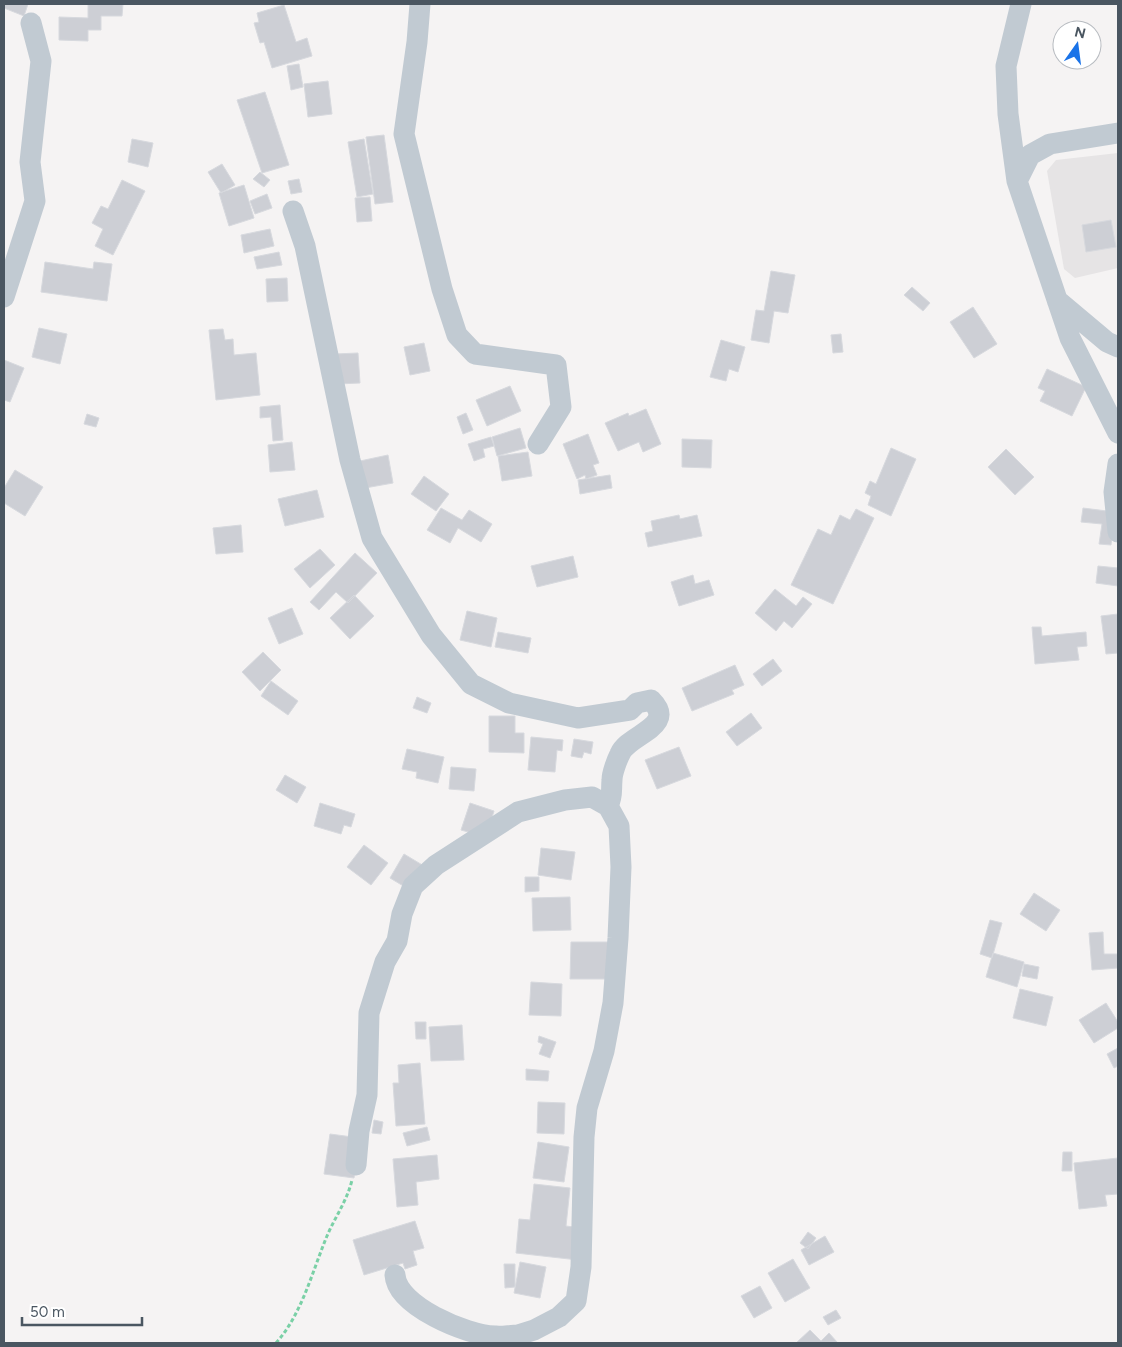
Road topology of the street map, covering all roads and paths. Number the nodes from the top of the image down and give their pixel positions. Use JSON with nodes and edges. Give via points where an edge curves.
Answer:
{"nodes":[{"id":1,"x":420,"y":4,"type":"edge"},
{"id":2,"x":1021,"y":4,"type":"edge"},
{"id":3,"x":31,"y":24,"type":"dead end"},
{"id":4,"x":1118,"y":133,"type":"edge"},
{"id":5,"x":1017,"y":181,"type":"junction"},
{"id":6,"x":293,"y":211,"type":"dead end"},
{"id":7,"x":4,"y":297,"type":"edge"},
{"id":8,"x":1057,"y":300,"type":"junction"},
{"id":9,"x":1118,"y":347,"type":"edge"},
{"id":10,"x":1118,"y":432,"type":"edge"},
{"id":11,"x":538,"y":444,"type":"dead end"},
{"id":12,"x":1118,"y":464,"type":"edge"},
{"id":13,"x":1118,"y":532,"type":"edge"},
{"id":14,"x":608,"y":806,"type":"junction"},
{"id":15,"x":356,"y":1165,"type":"joint"},
{"id":16,"x":395,"y":1275,"type":"dead end"},
{"id":17,"x":515,"y":1339,"type":"edge"},
{"id":18,"x":276,"y":1343,"type":"edge"}],
"edges":[{"from":1,"to":11,"type":"street","via":[[404,134],[442,289],[457,335],[475,354],[556,365],[561,407]]},
{"from":2,"to":5,"type":"street","via":[[1006,66],[1008,114]]},
{"from":3,"to":7,"type":"street","via":[[42,61],[30,162],[35,201]]},
{"from":4,"to":5,"type":"street","via":[[1050,144],[1030,155]]},
{"from":5,"to":8,"type":"street"},
{"from":6,"to":14,"type":"street","via":[[304,246],[350,460],[372,538],[431,635],[471,684],[509,703],[578,718],[630,710],[636,703],[651,700],[658,706],[657,723],[620,752],[612,778],[614,794]]},
{"from":8,"to":9,"type":"street","via":[[1107,342]]},
{"from":8,"to":10,"type":"street","via":[[1092,386]]},
{"from":12,"to":13,"type":"street","via":[[1114,492]]},
{"from":14,"to":15,"type":"street","via":[[592,797],[518,812],[436,865],[413,886],[402,914],[397,941],[385,962],[369,1013],[367,1095]]},
{"from":14,"to":17,"type":"street","via":[[619,826],[618,938],[613,1003],[604,1051],[587,1108],[581,1267],[576,1301],[559,1317]]},
{"from":15,"to":18,"type":"path","via":[[348,1198],[328,1234],[310,1282],[285,1333]]},
{"from":16,"to":17,"type":"street","via":[[396,1283],[416,1307],[463,1329]]}]}
